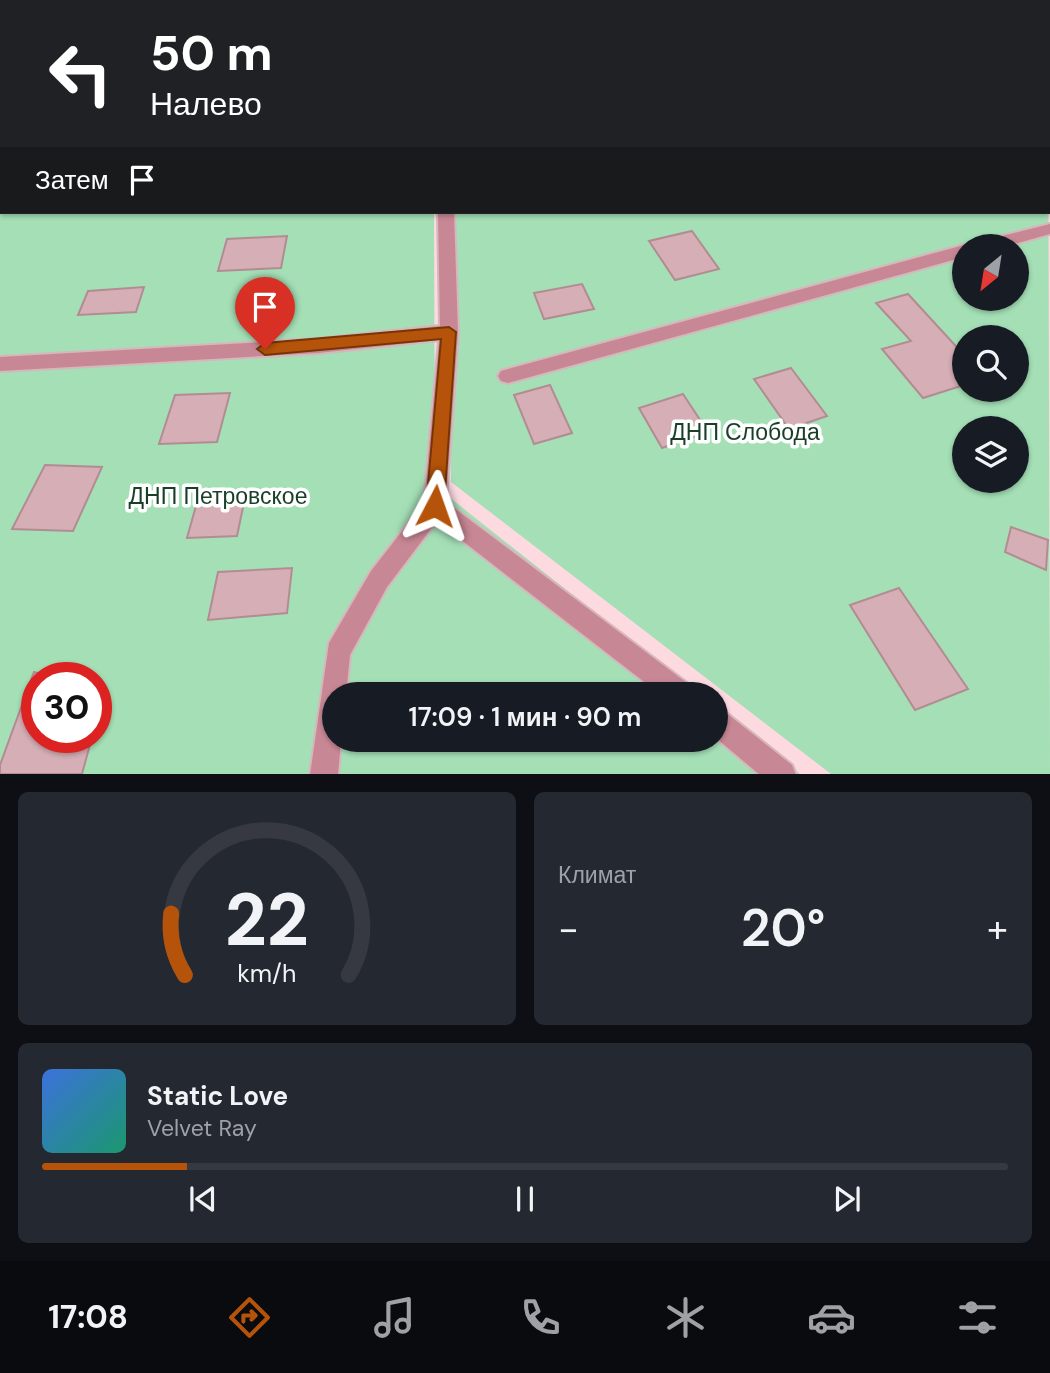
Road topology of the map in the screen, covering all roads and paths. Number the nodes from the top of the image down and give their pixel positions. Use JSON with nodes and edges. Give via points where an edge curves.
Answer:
{"nodes":[{"id":1,"x":446,"y":214,"type":"edge"},
{"id":2,"x":1050,"y":229,"type":"edge"},
{"id":3,"x":1029,"y":234,"type":"edge"},
{"id":4,"x":952,"y":254,"type":"edge"},
{"id":5,"x":449,"y":332,"type":"junction"},
{"id":6,"x":0,"y":364,"type":"edge"},
{"id":7,"x":508,"y":376,"type":"dead end"},
{"id":8,"x":435,"y":506,"type":"junction"},
{"id":9,"x":665,"y":682,"type":"edge"},
{"id":10,"x":728,"y":731,"type":"edge"},
{"id":11,"x":324,"y":774,"type":"edge"},
{"id":12,"x":781,"y":774,"type":"edge"}],
"edges":[{"from":1,"to":5,"type":"street"},
{"from":2,"to":3,"type":"street"},
{"from":4,"to":7,"type":"street"},
{"from":5,"to":6,"type":"street","via":[[318,346]]},
{"from":5,"to":8,"type":"street"},
{"from":8,"to":9,"type":"street"},
{"from":8,"to":11,"type":"street","via":[[379,579],[338,652]]},
{"from":10,"to":12,"type":"street"}]}
